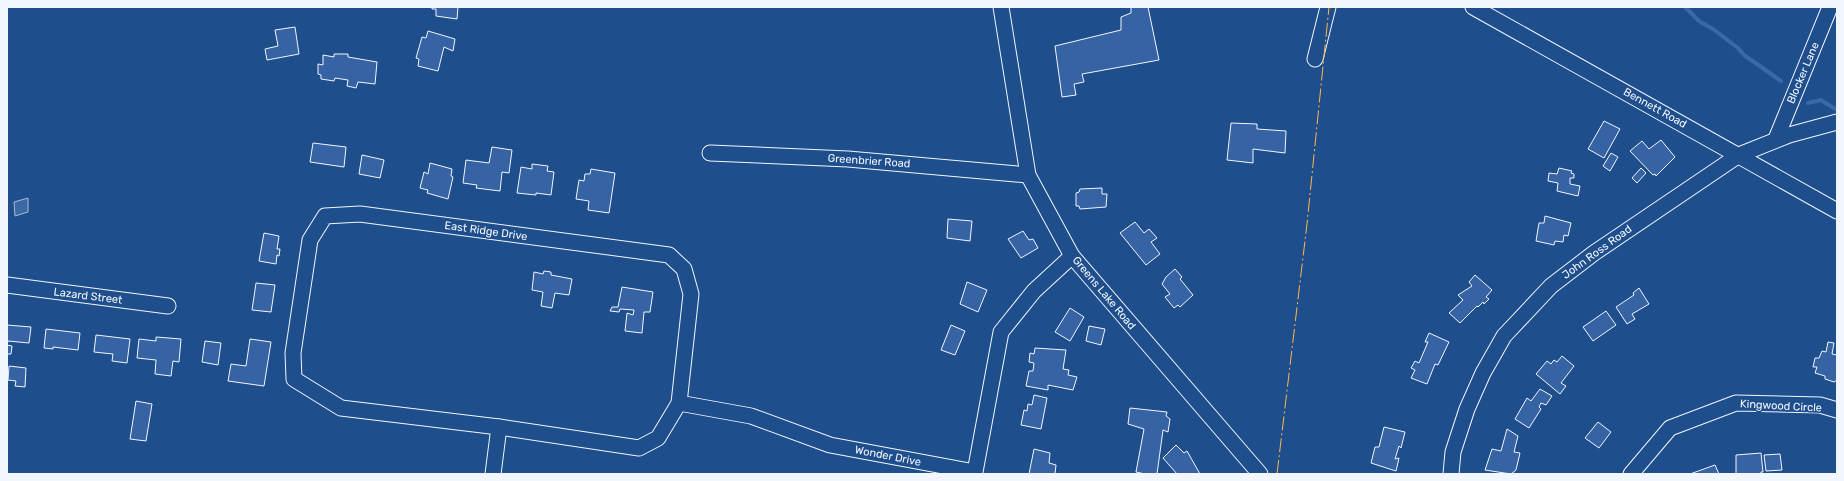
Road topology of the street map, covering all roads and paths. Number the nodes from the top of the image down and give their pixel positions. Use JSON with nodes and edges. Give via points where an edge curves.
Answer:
{"nodes":[{"id":1,"x":1001,"y":7,"type":"edge"},
{"id":2,"x":1328,"y":7,"type":"edge"},
{"id":3,"x":1473,"y":7,"type":"edge"},
{"id":4,"x":1830,"y":7,"type":"edge"},
{"id":5,"x":1315,"y":59,"type":"dead end"},
{"id":6,"x":1837,"y":122,"type":"edge"},
{"id":7,"x":1776,"y":139,"type":"junction"},
{"id":8,"x":710,"y":153,"type":"dead end"},
{"id":9,"x":1739,"y":155,"type":"junction"},
{"id":10,"x":1028,"y":174,"type":"junction"},
{"id":11,"x":1837,"y":211,"type":"edge"},
{"id":12,"x":1072,"y":256,"type":"junction"},
{"id":13,"x":7,"y":285,"type":"edge"},
{"id":14,"x":168,"y":306,"type":"dead end"},
{"id":15,"x":679,"y":403,"type":"junction"},
{"id":16,"x":1837,"y":410,"type":"edge"},
{"id":17,"x":499,"y":427,"type":"junction"},
{"id":18,"x":493,"y":474,"type":"edge"},
{"id":19,"x":1260,"y":474,"type":"edge"},
{"id":20,"x":1451,"y":474,"type":"edge"},
{"id":21,"x":1631,"y":474,"type":"edge"}],
"edges":[{"from":1,"to":10,"type":"street","name":"Greens Lake Road"},
{"from":2,"to":5,"type":"street"},
{"from":3,"to":9,"type":"street","name":"Bennett Road"},
{"from":4,"to":7,"type":"street","name":"Blocker Lane"},
{"from":6,"to":7,"type":"street","name":"John Ross Road"},
{"from":7,"to":9,"type":"street","name":"John Ross Road"},
{"from":8,"to":10,"type":"street","name":"Greenbrier Road","via":[[848,159]]},
{"from":9,"to":11,"type":"street","name":"Bennett Road"},
{"from":9,"to":20,"type":"street","name":"John Ross Road","via":[[1582,262],[1551,286],[1504,336],[1482,373],[1467,409],[1454,452]]},
{"from":10,"to":12,"type":"street","name":"Greens Lake Road"},
{"from":12,"to":15,"type":"street","name":"Wonder Drive","via":[[1034,291],[1001,332],[976,472],[830,445],[751,416]]},
{"from":12,"to":19,"type":"street","name":"Greens Lake Road"},
{"from":13,"to":14,"type":"street","name":"Lazard Street"},
{"from":15,"to":17,"type":"street","name":"East Ridge Drive","via":[[658,438],[639,448]]},
{"from":15,"to":17,"type":"street","name":"East Ridge Drive","via":[[691,294],[684,269],[669,255],[360,214],[325,216],[310,240],[293,353],[294,378],[341,408]]},
{"from":16,"to":21,"type":"street","name":"Kingwood Circle","via":[[1820,406],[1736,403],[1670,428]]},
{"from":17,"to":18,"type":"street"}]}
